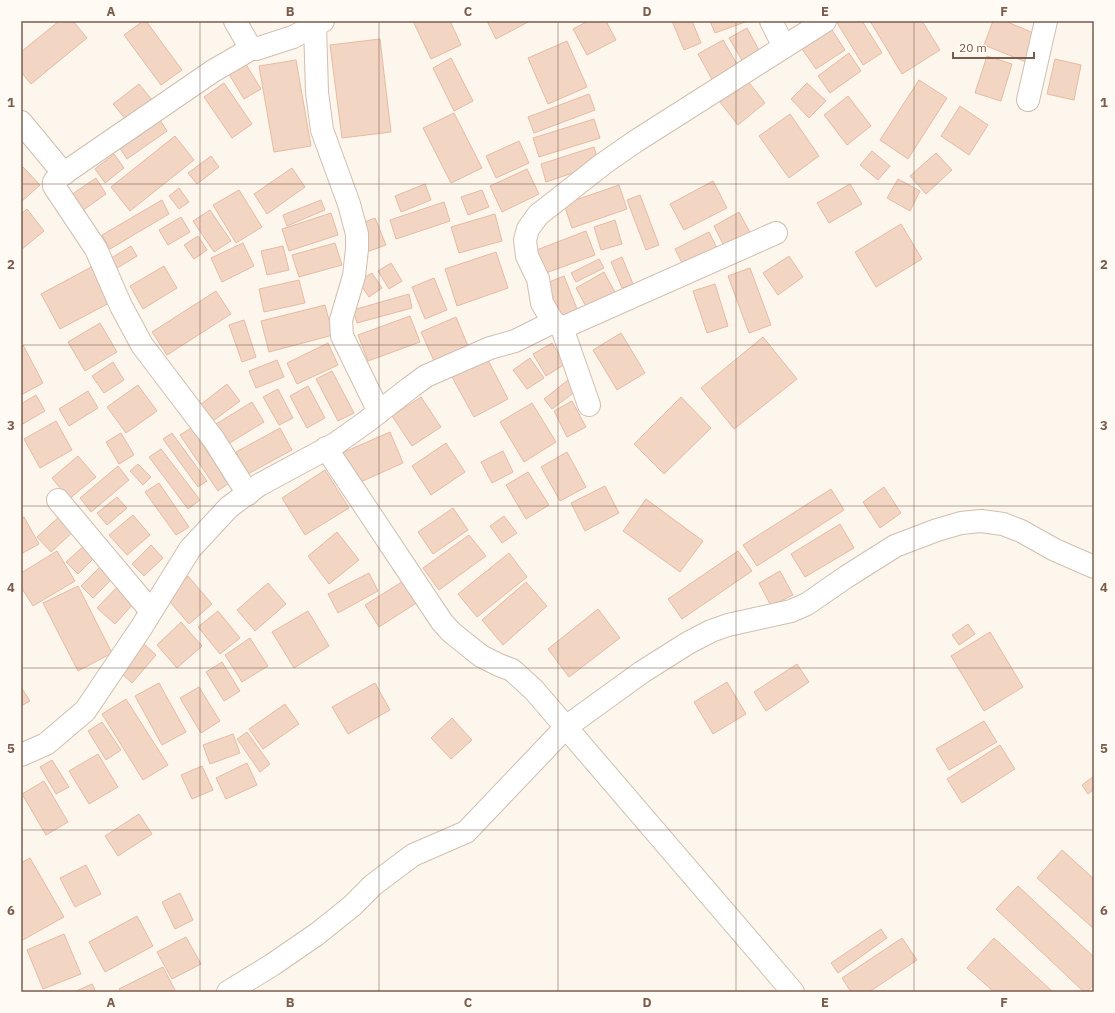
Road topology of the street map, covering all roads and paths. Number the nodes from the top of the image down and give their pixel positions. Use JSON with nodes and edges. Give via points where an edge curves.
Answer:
{"nodes":[{"id":1,"x":235,"y":21,"type":"edge"},
{"id":2,"x":771,"y":21,"type":"edge"},
{"id":3,"x":825,"y":21,"type":"edge"},
{"id":4,"x":1046,"y":21,"type":"edge"},
{"id":5,"x":319,"y":23,"type":"edge"},
{"id":6,"x":784,"y":47,"type":"junction"},
{"id":7,"x":251,"y":49,"type":"junction"},
{"id":8,"x":1028,"y":100,"type":"dead end"},
{"id":9,"x":21,"y":122,"type":"edge"},
{"id":10,"x":64,"y":174,"type":"junction"},
{"id":11,"x":776,"y":234,"type":"dead end"},
{"id":12,"x":558,"y":325,"type":"junction"},
{"id":13,"x":589,"y":405,"type":"dead end"},
{"id":14,"x":379,"y":412,"type":"junction"},
{"id":15,"x":326,"y":448,"type":"junction"},
{"id":16,"x":248,"y":494,"type":"junction"},
{"id":17,"x":58,"y":500,"type":"dead end"},
{"id":18,"x":1094,"y":567,"type":"edge"},
{"id":19,"x":151,"y":611,"type":"junction"},
{"id":20,"x":566,"y":727,"type":"junction"},
{"id":21,"x":21,"y":755,"type":"edge"},
{"id":22,"x":228,"y":992,"type":"edge"},
{"id":23,"x":793,"y":992,"type":"edge"}],
"edges":[{"from":1,"to":7,"type":"street"},
{"from":2,"to":6,"type":"street"},
{"from":3,"to":6,"type":"street"},
{"from":4,"to":8,"type":"street"},
{"from":5,"to":7,"type":"street","via":[[293,37]]},
{"from":5,"to":14,"type":"street","via":[[318,92],[322,130],[357,234],[354,276],[341,320],[342,336]]},
{"from":6,"to":12,"type":"street","via":[[636,141],[538,215],[528,229],[525,240],[527,256],[538,279],[542,303]]},
{"from":7,"to":10,"type":"street","via":[[213,71]]},
{"from":9,"to":10,"type":"street"},
{"from":10,"to":16,"type":"street","via":[[54,182],[54,186],[96,249],[121,306],[142,345],[214,440]]},
{"from":11,"to":12,"type":"street"},
{"from":12,"to":13,"type":"street"},
{"from":12,"to":14,"type":"street","via":[[490,348],[426,376]]},
{"from":14,"to":15,"type":"street"},
{"from":15,"to":16,"type":"street","via":[[259,485]]},
{"from":15,"to":20,"type":"street","via":[[442,622],[481,656],[519,675]]},
{"from":16,"to":19,"type":"street","via":[[229,507],[190,549]]},
{"from":17,"to":19,"type":"street"},
{"from":18,"to":20,"type":"street","via":[[1002,524],[981,520],[937,530],[895,546],[807,604],[791,611],[728,625],[688,643],[642,672]]},
{"from":19,"to":21,"type":"street","via":[[85,711],[46,744]]},
{"from":20,"to":22,"type":"street","via":[[466,832],[413,855],[373,885],[318,934]]},
{"from":20,"to":23,"type":"street"}]}
